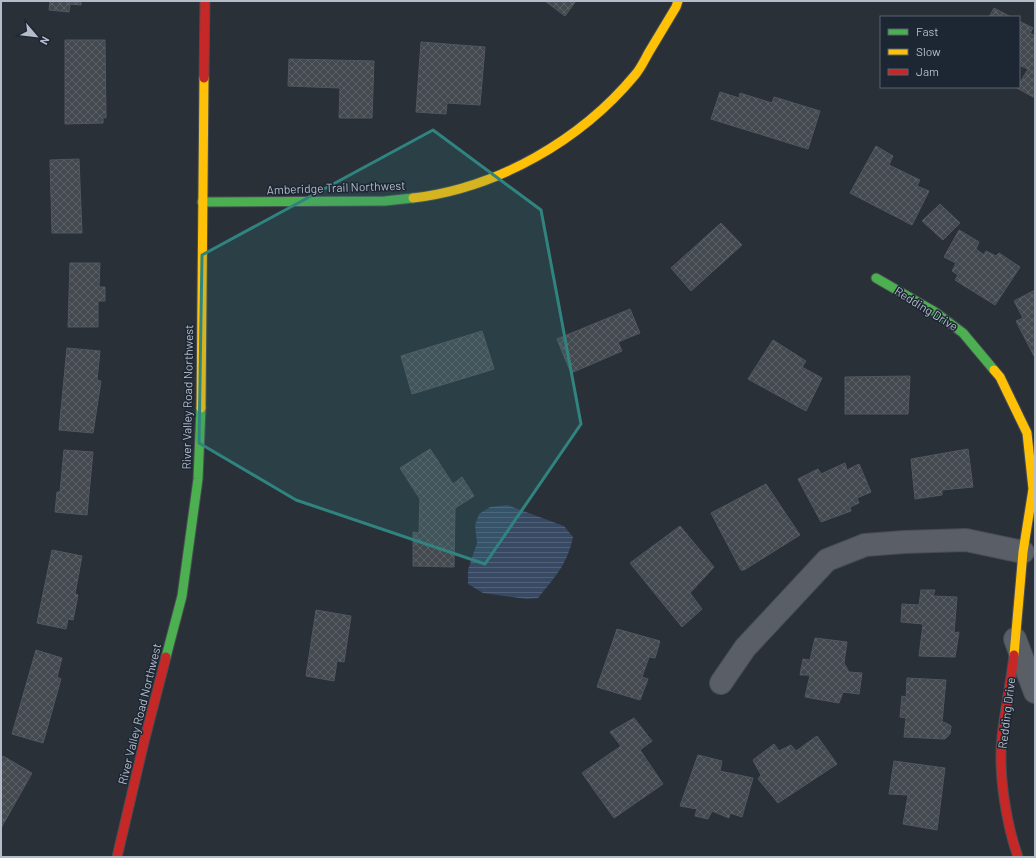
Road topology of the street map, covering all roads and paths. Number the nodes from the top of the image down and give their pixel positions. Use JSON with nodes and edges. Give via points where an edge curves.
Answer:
{"nodes":[{"id":1,"x":205,"y":1,"type":"edge"},
{"id":2,"x":678,"y":1,"type":"edge"},
{"id":3,"x":202,"y":202,"type":"junction"},
{"id":4,"x":876,"y":278,"type":"dead end"},
{"id":5,"x":1023,"y":552,"type":"junction"},
{"id":6,"x":1015,"y":639,"type":"junction"},
{"id":7,"x":721,"y":683,"type":"dead end"},
{"id":8,"x":1035,"y":692,"type":"edge"},
{"id":9,"x":117,"y":857,"type":"edge"},
{"id":10,"x":1018,"y":857,"type":"edge"}],
"edges":[{"from":1,"to":3,"type":"street","name":"River Valley Road Northwest"},
{"from":2,"to":3,"type":"street","name":"Amberidge Trail Northwest","via":[[636,74],[603,109],[560,142],[513,169],[468,186],[427,196],[385,201]]},
{"from":3,"to":9,"type":"street","name":"River Valley Road Northwest","via":[[201,435],[197,486],[182,596]]},
{"from":4,"to":5,"type":"street","name":"Redding Drive","via":[[935,312],[963,333],[1000,377],[1027,433],[1033,489]]},
{"from":5,"to":6,"type":"street","name":"Redding Drive"},
{"from":5,"to":7,"type":"street","via":[[966,540],[904,542],[865,545],[827,560],[745,648]]},
{"from":6,"to":8,"type":"street","name":"Redding Drive"},
{"from":6,"to":10,"type":"street","name":"Redding Drive","via":[[1002,738],[1002,782],[1012,840]]}]}
